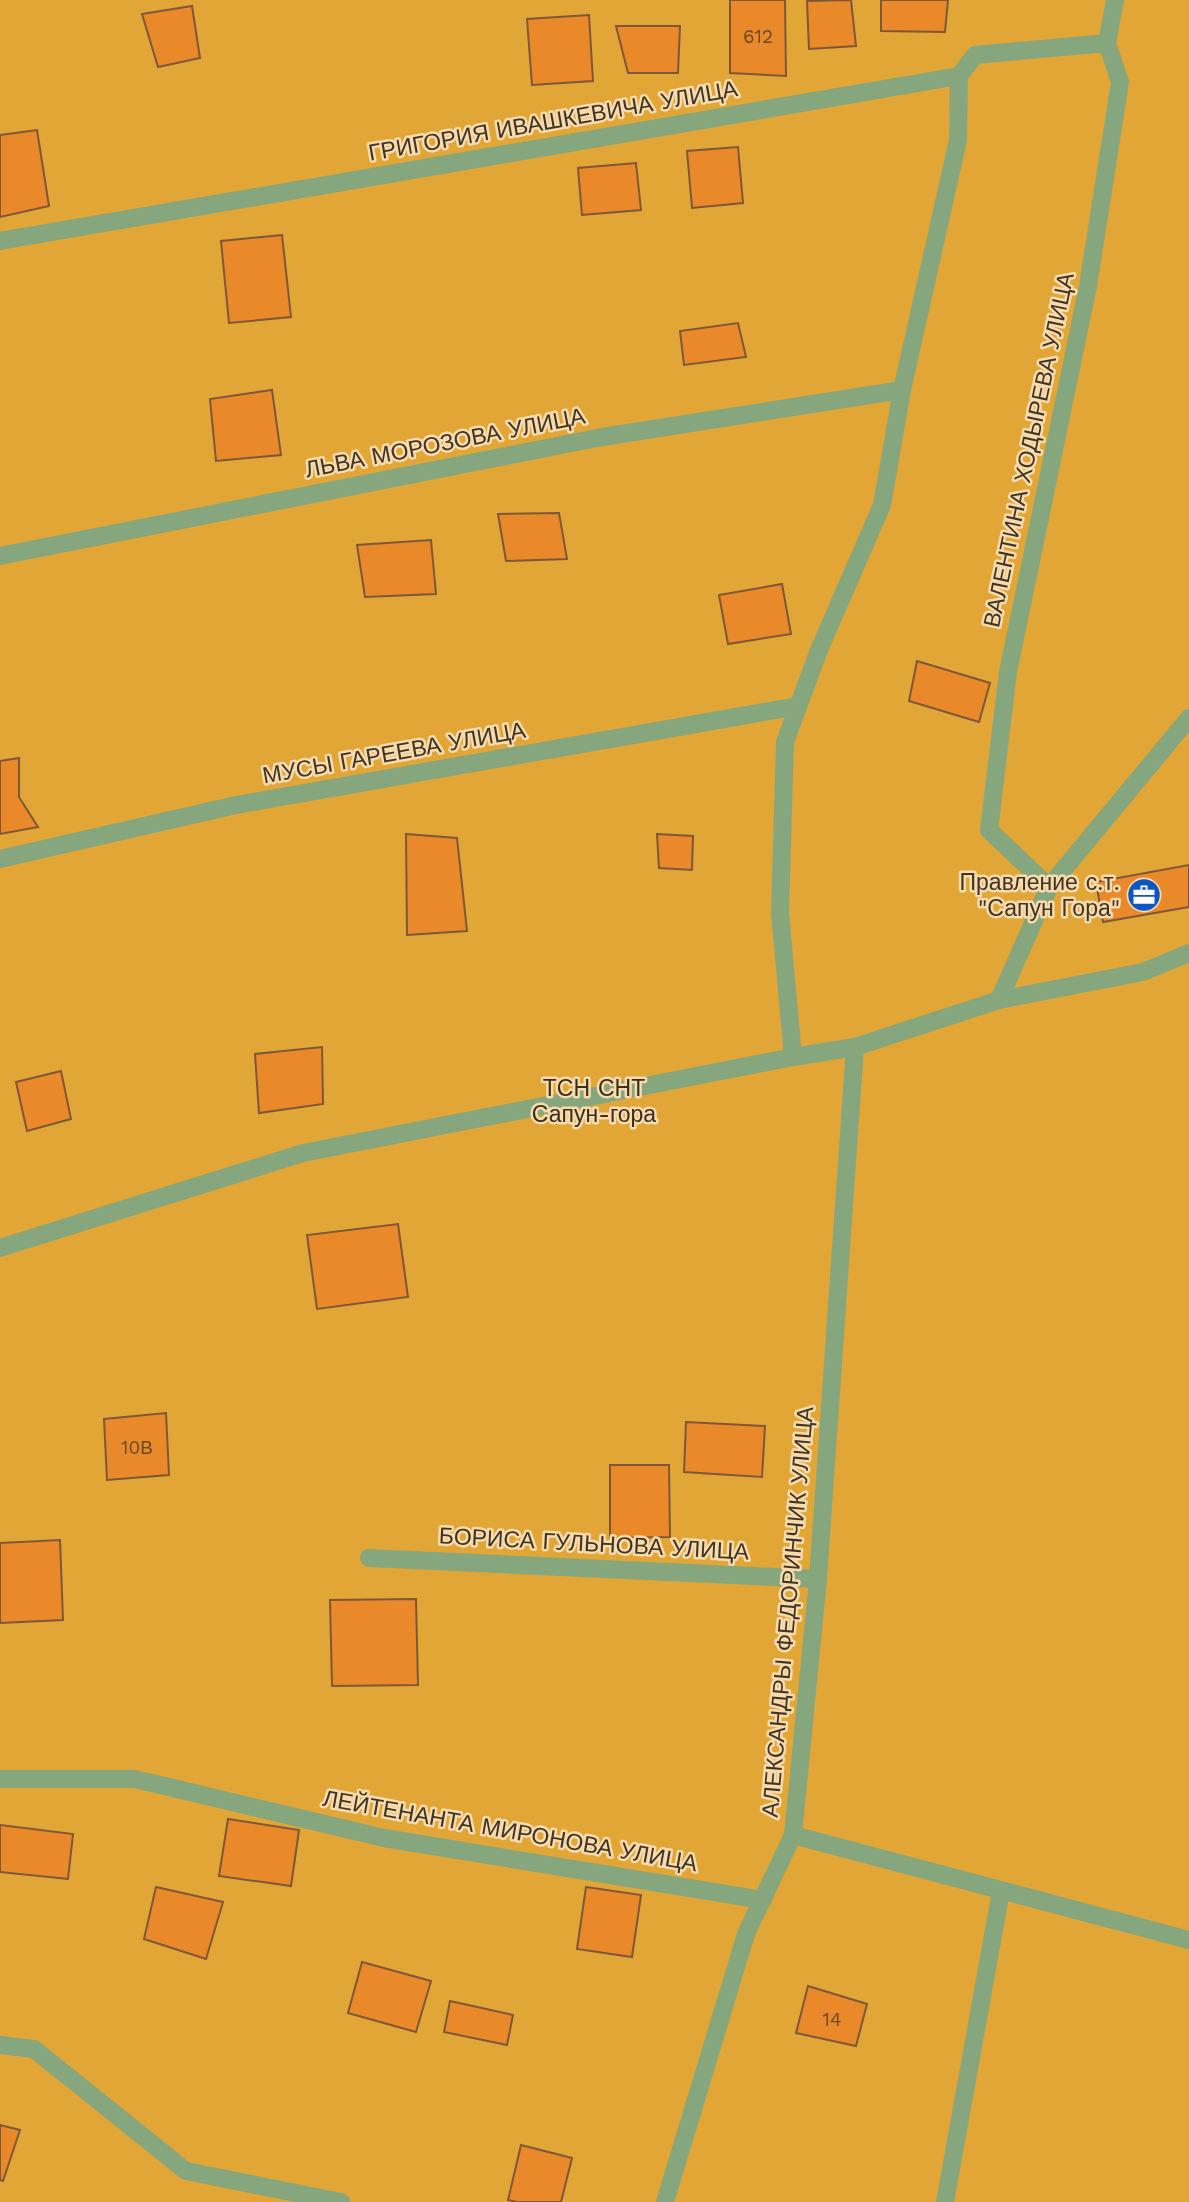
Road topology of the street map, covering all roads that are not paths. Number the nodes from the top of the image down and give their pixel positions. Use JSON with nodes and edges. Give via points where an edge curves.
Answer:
{"nodes":[{"id":1,"x":1115,"y":0,"type":"edge"},
{"id":2,"x":1107,"y":43,"type":"junction"},
{"id":3,"x":959,"y":76,"type":"junction"},
{"id":4,"x":0,"y":241,"type":"edge"},
{"id":5,"x":902,"y":390,"type":"junction"},
{"id":6,"x":0,"y":556,"type":"edge"},
{"id":7,"x":798,"y":706,"type":"junction"},
{"id":8,"x":1189,"y":718,"type":"edge"},
{"id":9,"x":0,"y":859,"type":"edge"},
{"id":10,"x":1049,"y":887,"type":"junction"},
{"id":11,"x":1189,"y":953,"type":"edge"},
{"id":12,"x":999,"y":1000,"type":"junction"},
{"id":13,"x":855,"y":1047,"type":"junction"},
{"id":14,"x":793,"y":1057,"type":"junction"},
{"id":15,"x":0,"y":1248,"type":"edge"},
{"id":16,"x":369,"y":1558,"type":"dead end"},
{"id":17,"x":818,"y":1578,"type":"junction"},
{"id":18,"x":0,"y":1779,"type":"edge"},
{"id":19,"x":793,"y":1835,"type":"junction"},
{"id":20,"x":1001,"y":1891,"type":"junction"},
{"id":21,"x":763,"y":1900,"type":"junction"},
{"id":22,"x":1189,"y":1940,"type":"edge"},
{"id":23,"x":0,"y":2045,"type":"edge"},
{"id":24,"x":341,"y":2202,"type":"edge"},
{"id":25,"x":665,"y":2202,"type":"edge"},
{"id":26,"x":944,"y":2202,"type":"edge"}],
"edges":[{"from":1,"to":2,"type":"lane","name":"ВАЛЕНТИНА ХОДЫРЕВА УЛИЦА"},
{"from":2,"to":3,"type":"lane","via":[[975,55]]},
{"from":2,"to":10,"type":"lane","name":"ВАЛЕНТИНА ХОДЫРЕВА УЛИЦА","via":[[1120,82],[1088,286],[1008,673],[989,830]]},
{"from":3,"to":4,"type":"lane","name":"ГРИГОРИЯ ИВАШКЕВИЧА УЛИЦА"},
{"from":3,"to":5,"type":"lane","via":[[958,140]]},
{"from":5,"to":6,"type":"lane","name":"ЛЬВА МОРОЗОВА УЛИЦА","via":[[602,438]]},
{"from":5,"to":7,"type":"lane","via":[[882,505]]},
{"from":7,"to":9,"type":"lane","name":"МУСЫ ГАРЕЕВА УЛИЦА","via":[[236,805]]},
{"from":7,"to":14,"type":"lane","via":[[785,742],[780,913]]},
{"from":8,"to":10,"type":"lane"},
{"from":10,"to":12,"type":"lane"},
{"from":11,"to":12,"type":"lane","via":[[1143,972]]},
{"from":12,"to":13,"type":"lane"},
{"from":13,"to":14,"type":"lane"},
{"from":13,"to":17,"type":"lane","name":"АЛЕКСАНДРЫ ФЕДОРИНЧИК УЛИЦА"},
{"from":14,"to":15,"type":"lane","via":[[303,1153]]},
{"from":16,"to":17,"type":"lane","name":"БОРИСА ГУЛЬНОВА УЛИЦА"},
{"from":17,"to":19,"type":"lane","name":"АЛЕКСАНДРЫ ФЕДОРИНЧИК УЛИЦА"},
{"from":18,"to":21,"type":"lane","name":"ЛЕЙТЕНАНТА МИРОНОВА УЛИЦА","via":[[135,1779],[384,1838]]},
{"from":19,"to":20,"type":"lane"},
{"from":19,"to":21,"type":"lane","name":"АЛЕКСАНДРЫ ФЕДОРИНЧИК УЛИЦА"},
{"from":20,"to":22,"type":"lane"},
{"from":20,"to":26,"type":"lane"},
{"from":21,"to":25,"type":"lane","name":"АЛЕКСАНДРЫ ФЕДОРИНЧИК УЛИЦА","via":[[746,1934]]},
{"from":23,"to":24,"type":"lane","via":[[33,2049],[186,2171]]}]}
